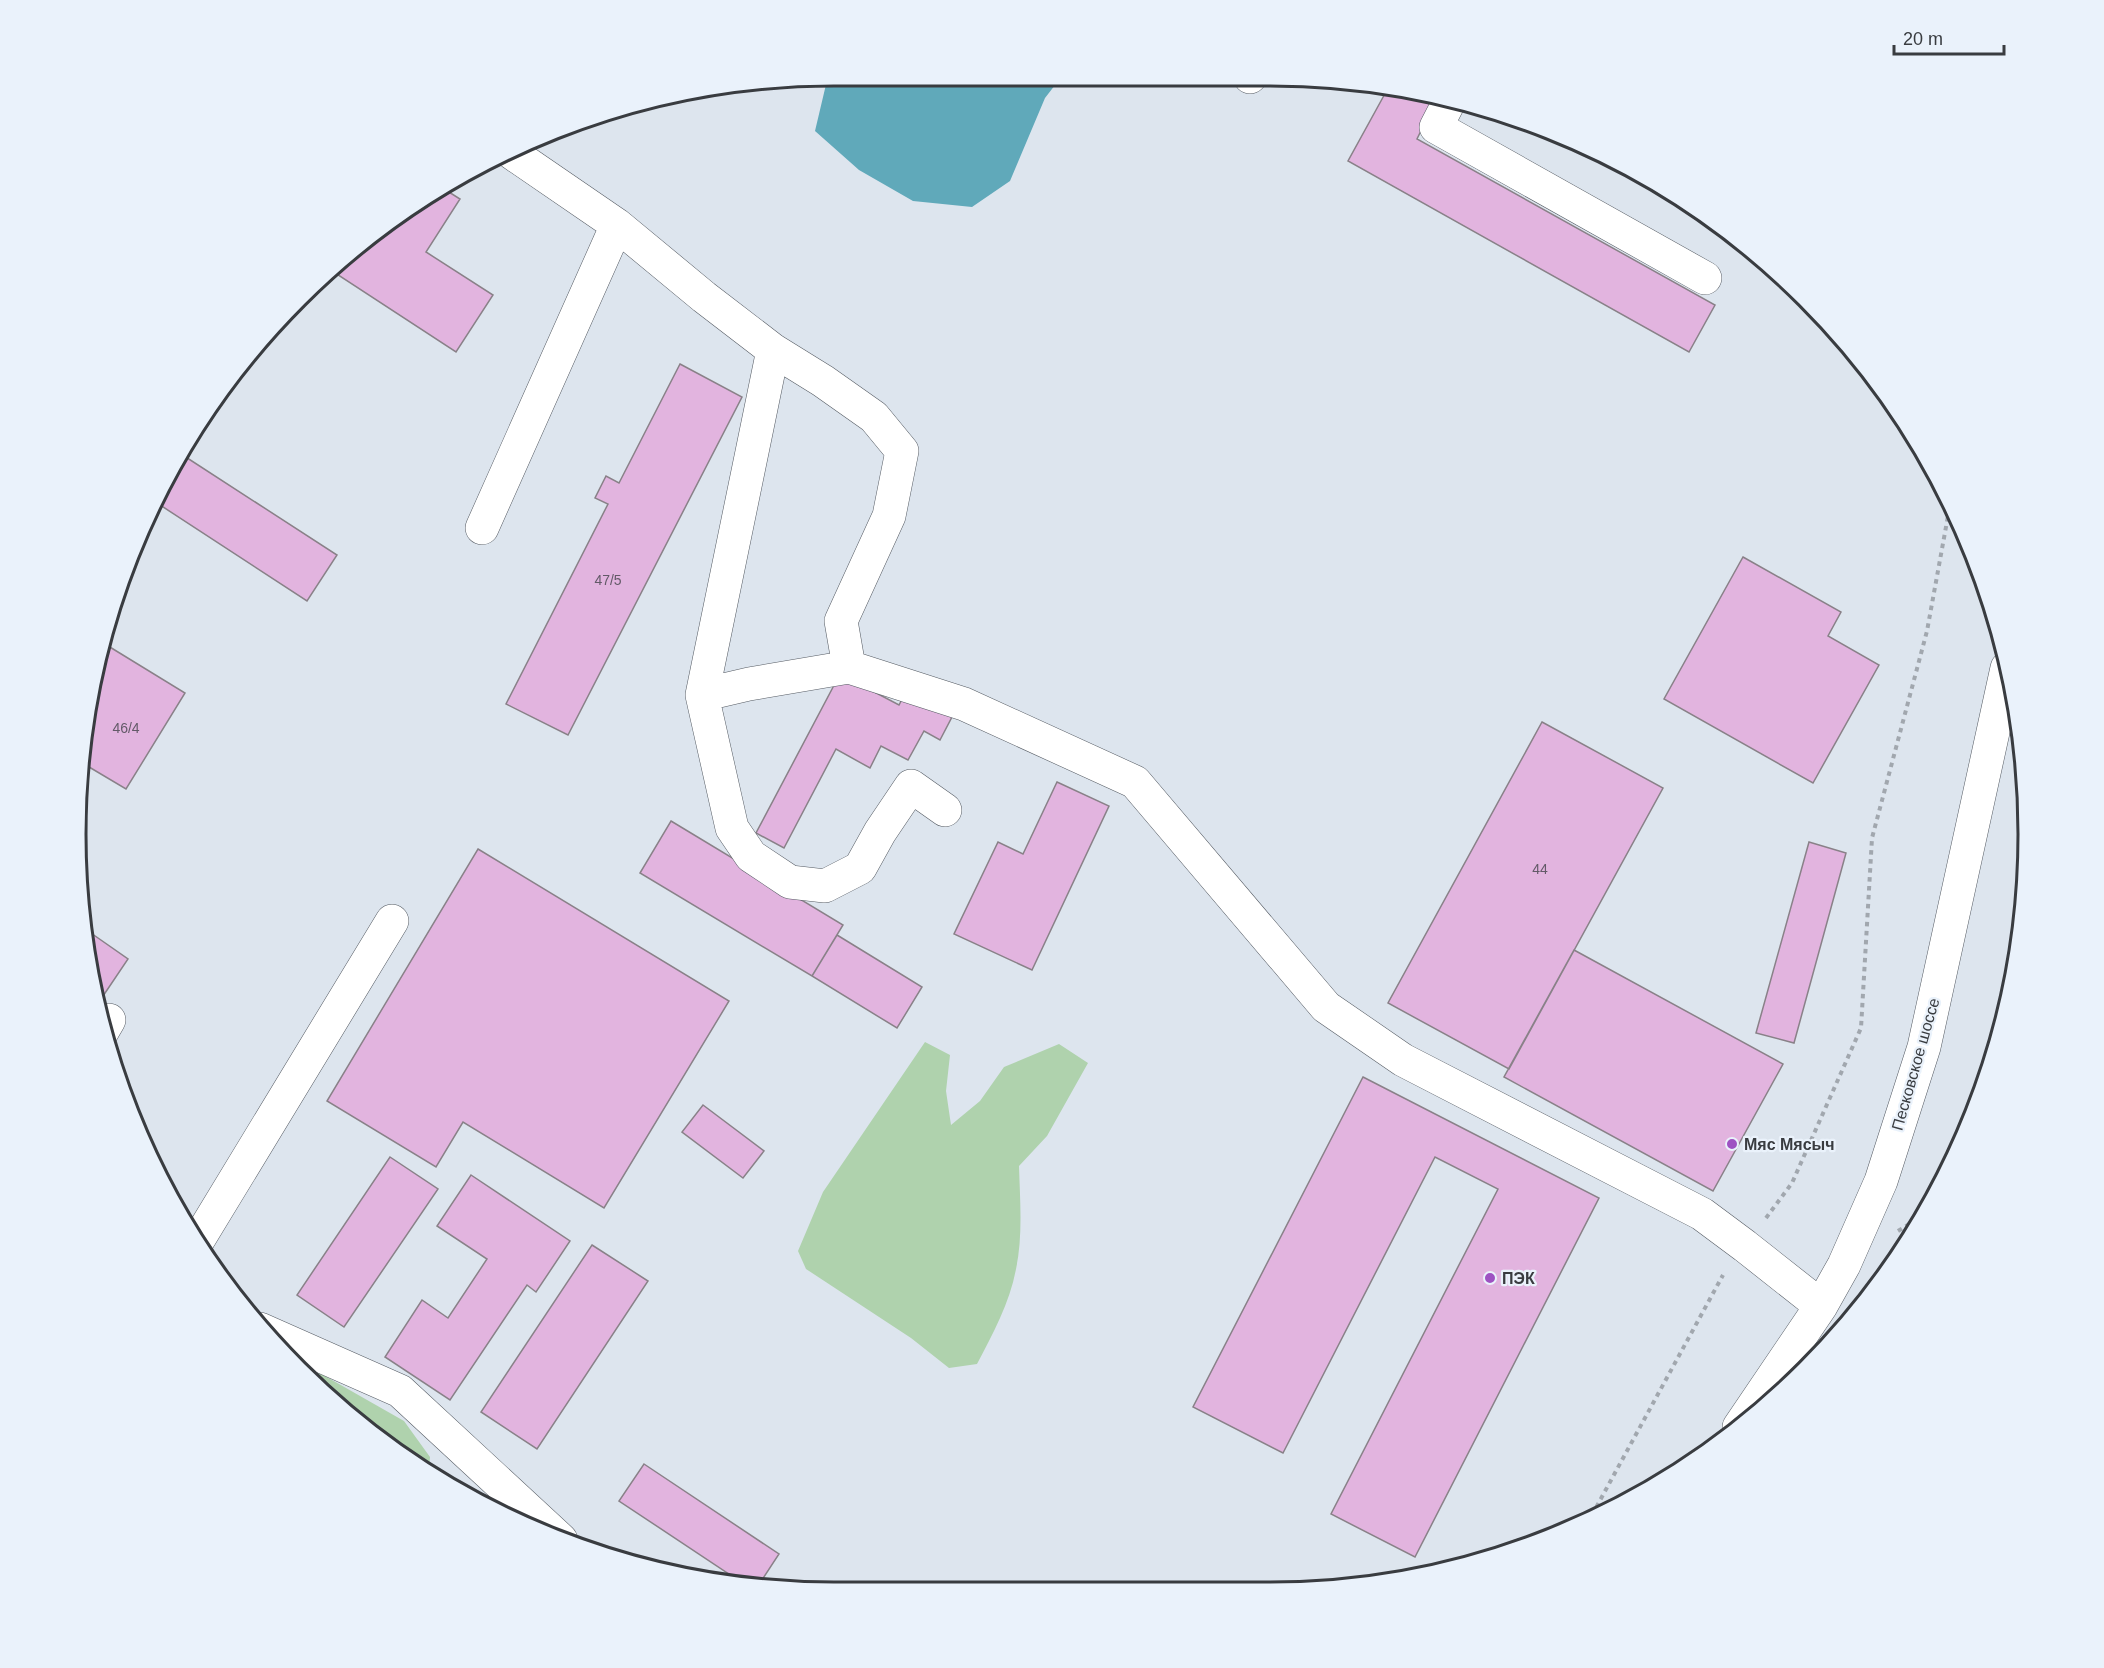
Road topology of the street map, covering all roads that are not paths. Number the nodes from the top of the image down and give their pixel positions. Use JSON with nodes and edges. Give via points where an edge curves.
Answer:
{"nodes":[{"id":1,"x":1446,"y":107,"type":"edge"},
{"id":2,"x":517,"y":156,"type":"edge"},
{"id":3,"x":617,"y":225,"type":"junction"},
{"id":4,"x":1705,"y":278,"type":"dead end"},
{"id":5,"x":773,"y":350,"type":"junction"},
{"id":6,"x":482,"y":528,"type":"dead end"},
{"id":7,"x":849,"y":667,"type":"junction"},
{"id":8,"x":2003,"y":685,"type":"edge"},
{"id":9,"x":702,"y":695,"type":"junction"},
{"id":10,"x":945,"y":810,"type":"dead end"},
{"id":11,"x":392,"y":921,"type":"dead end"},
{"id":12,"x":202,"y":1235,"type":"edge"},
{"id":13,"x":1821,"y":1306,"type":"junction"},
{"id":14,"x":281,"y":1338,"type":"edge"},
{"id":15,"x":1754,"y":1406,"type":"edge"},
{"id":16,"x":544,"y":1524,"type":"edge"}],
"edges":[{"from":1,"to":4,"type":"street","via":[[1436,127]]},
{"from":2,"to":3,"type":"street"},
{"from":3,"to":5,"type":"street"},
{"from":3,"to":6,"type":"street"},
{"from":5,"to":7,"type":"street","via":[[874,417],[902,451],[889,516],[841,621]]},
{"from":5,"to":9,"type":"street"},
{"from":7,"to":9,"type":"street"},
{"from":7,"to":13,"type":"street","via":[[964,704],[1135,782],[1326,1007],[1403,1060],[1702,1214]]},
{"from":8,"to":13,"type":"street","name":"Песковское шоссе","via":[[1924,1047],[1881,1181]]},
{"from":9,"to":10,"type":"street","via":[[732,828],[751,856],[790,882],[825,886],[860,868],[911,786]]},
{"from":11,"to":12,"type":"street"},
{"from":13,"to":15,"type":"street","name":"Песковское шоссе"},
{"from":14,"to":16,"type":"street","via":[[400,1391]]}]}
